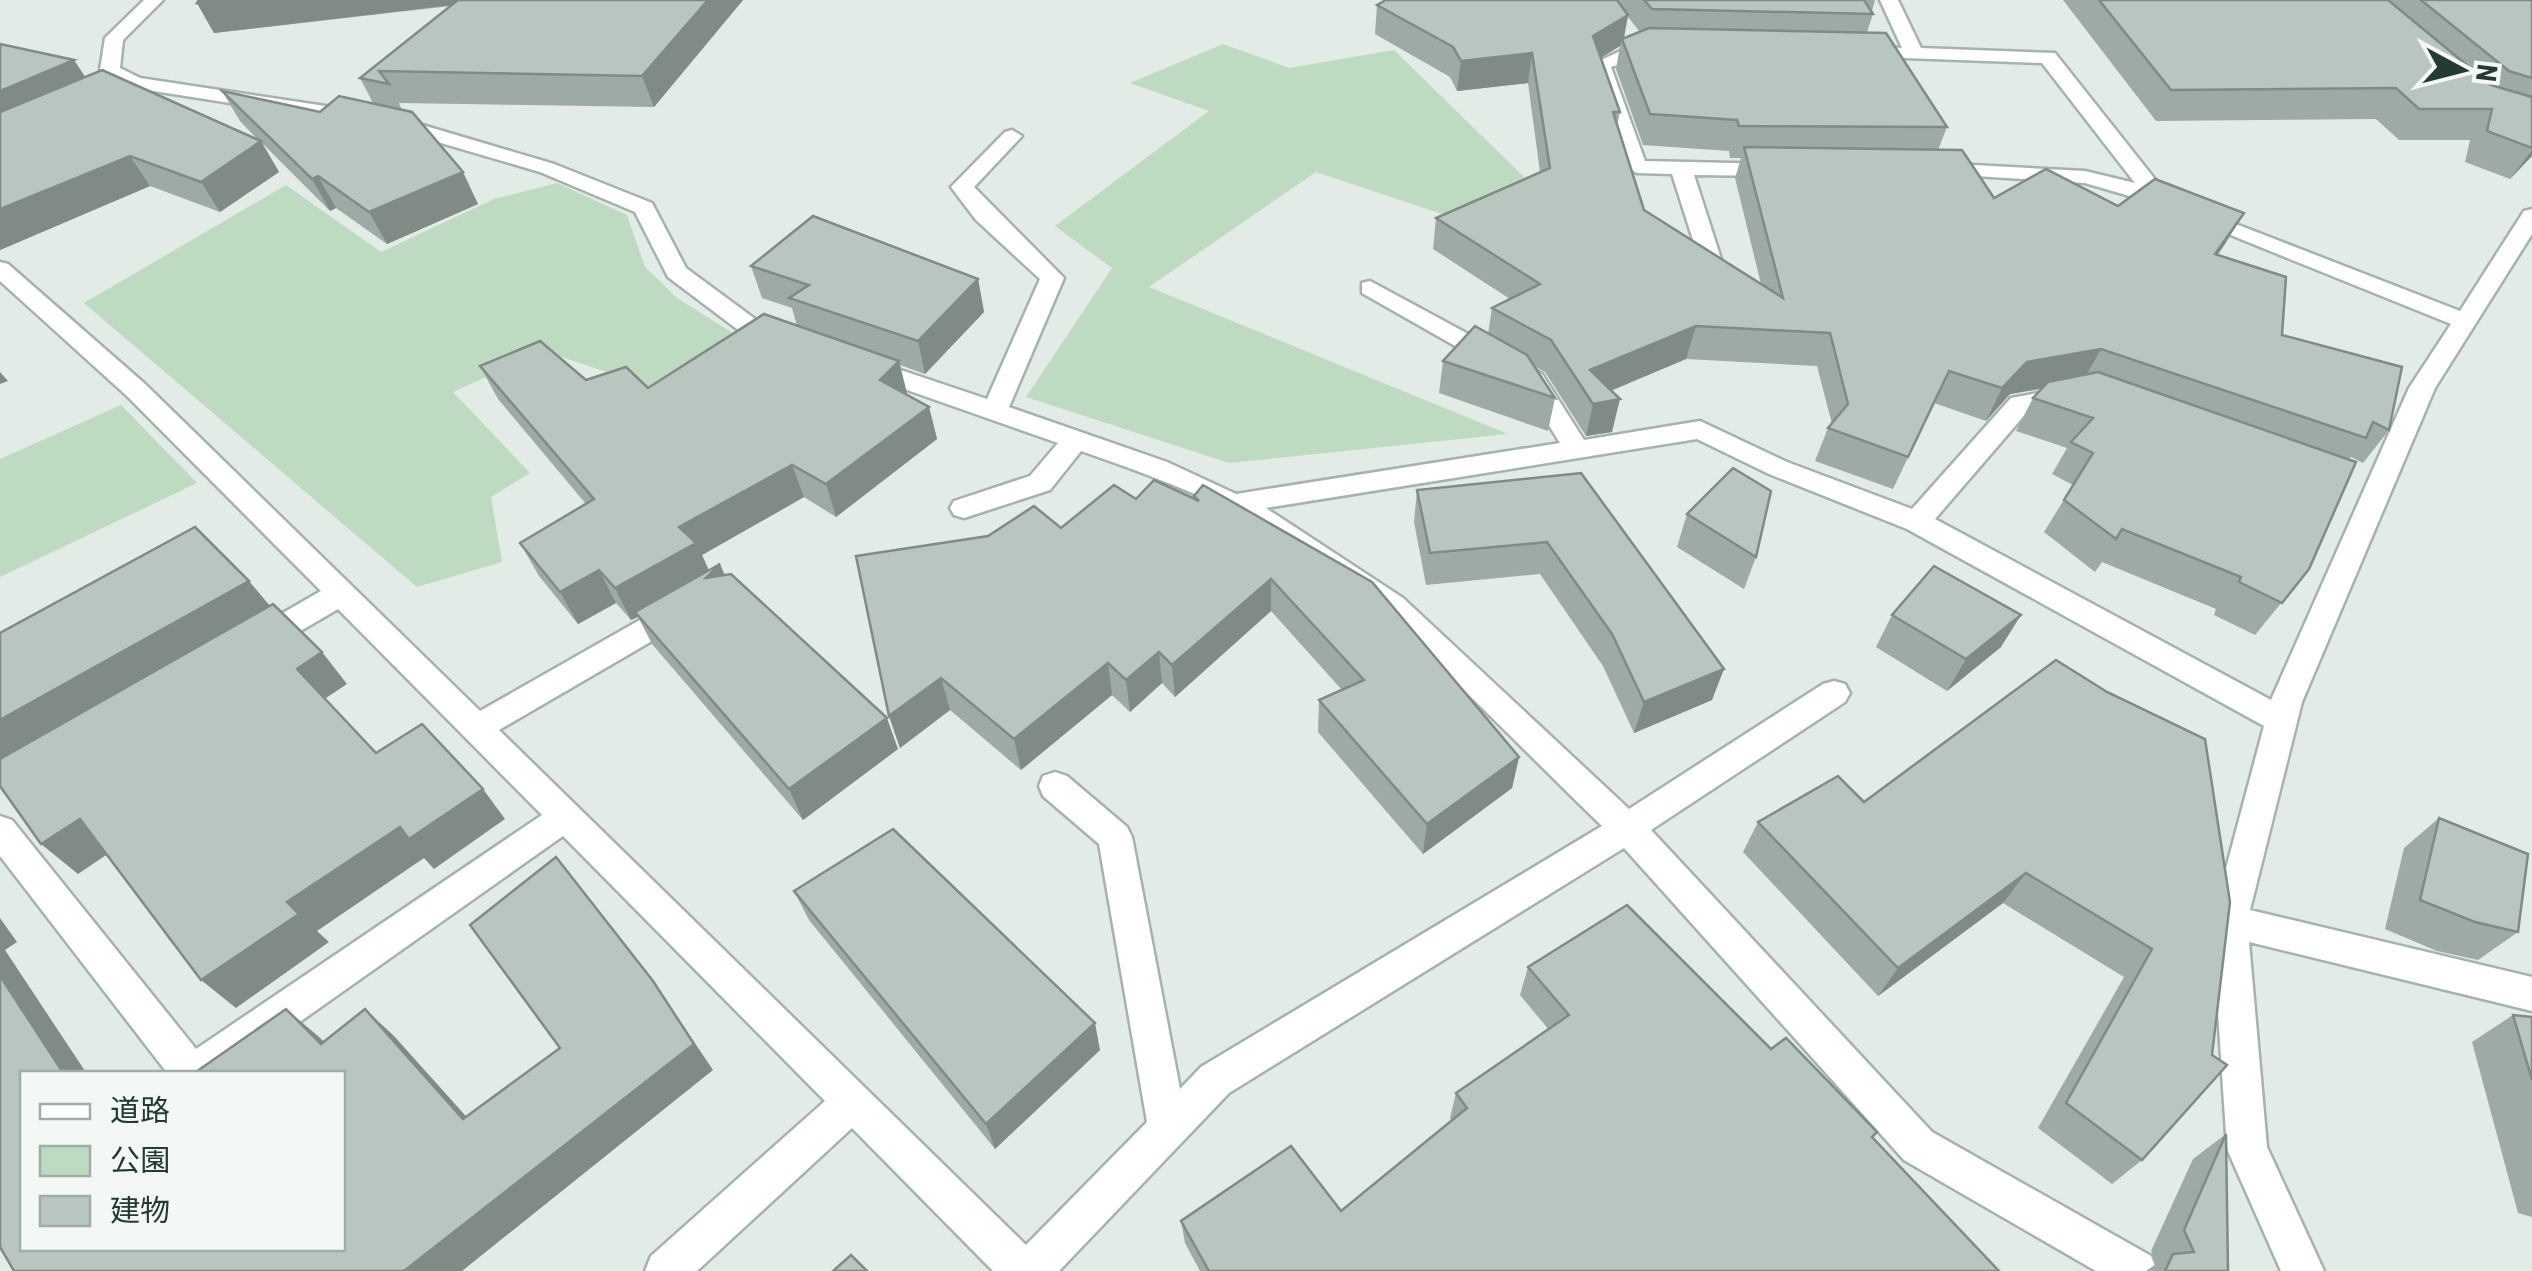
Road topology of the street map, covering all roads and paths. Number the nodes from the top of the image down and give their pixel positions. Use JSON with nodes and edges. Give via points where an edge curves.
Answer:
{"nodes":[{"id":1,"x":154,"y":0,"type":"edge"},
{"id":2,"x":1889,"y":0,"type":"edge"},
{"id":3,"x":1678,"y":49,"type":"edge"},
{"id":4,"x":1830,"y":52,"type":"edge"},
{"id":5,"x":1914,"y":54,"type":"junction"},
{"id":6,"x":135,"y":82,"type":"junction"},
{"id":7,"x":100,"y":98,"type":"edge"},
{"id":8,"x":1012,"y":136,"type":"dead end"},
{"id":9,"x":1681,"y":168,"type":"junction"},
{"id":10,"x":1916,"y":169,"type":"edge"},
{"id":11,"x":1797,"y":170,"type":"edge"},
{"id":12,"x":2155,"y":195,"type":"junction"},
{"id":13,"x":2532,"y":216,"type":"edge"},
{"id":14,"x":1712,"y":265,"type":"edge"},
{"id":15,"x":0,"y":269,"type":"edge"},
{"id":16,"x":1370,"y":288,"type":"dead end"},
{"id":17,"x":2465,"y":321,"type":"junction"},
{"id":18,"x":2100,"y":399,"type":"edge"},
{"id":19,"x":994,"y":412,"type":"junction"},
{"id":20,"x":1075,"y":440,"type":"junction"},
{"id":21,"x":1577,"y":450,"type":"junction"},
{"id":22,"x":1232,"y":504,"type":"junction"},
{"id":23,"x":964,"y":508,"type":"dead end"},
{"id":24,"x":1918,"y":522,"type":"junction"},
{"id":25,"x":340,"y":593,"type":"junction"},
{"id":26,"x":698,"y":600,"type":"edge"},
{"id":27,"x":238,"y":653,"type":"edge"},
{"id":28,"x":1834,"y":693,"type":"dead end"},
{"id":29,"x":2281,"y":720,"type":"junction"},
{"id":30,"x":477,"y":728,"type":"junction"},
{"id":31,"x":1056,"y":786,"type":"dead end"},
{"id":32,"x":566,"y":816,"type":"junction"},
{"id":33,"x":1627,"y":828,"type":"junction"},
{"id":34,"x":0,"y":830,"type":"edge"},
{"id":35,"x":2230,"y":921,"type":"junction"},
{"id":36,"x":2532,"y":994,"type":"edge"},
{"id":37,"x":190,"y":1071,"type":"edge"},
{"id":38,"x":196,"y":1071,"type":"edge"},
{"id":39,"x":853,"y":1101,"type":"junction"},
{"id":40,"x":1168,"y":1128,"type":"junction"},
{"id":41,"x":666,"y":1271,"type":"edge"},
{"id":42,"x":1026,"y":1271,"type":"edge"},
{"id":43,"x":2136,"y":1271,"type":"edge"},
{"id":44,"x":2303,"y":1271,"type":"edge"}],
"edges":[{"from":1,"to":6,"type":"street","via":[[114,38],[110,70]]},
{"from":2,"to":5,"type":"street"},
{"from":3,"to":9,"type":"street","via":[[1634,42],[1602,65],[1637,167]]},
{"from":4,"to":5,"type":"street","via":[[1892,61]]},
{"from":5,"to":12,"type":"street","via":[[2048,57]]},
{"from":6,"to":7,"type":"street"},
{"from":6,"to":19,"type":"street","via":[[392,122],[547,168],[644,208],[676,272],[746,324]]},
{"from":8,"to":19,"type":"street","via":[[962,186],[1052,278]]},
{"from":9,"to":11,"type":"street"},
{"from":9,"to":14,"type":"street"},
{"from":10,"to":12,"type":"street","via":[[1952,161],[2085,177]]},
{"from":12,"to":17,"type":"street"},
{"from":13,"to":17,"type":"street"},
{"from":15,"to":25,"type":"street","via":[[136,390]]},
{"from":16,"to":21,"type":"street","via":[[1533,380]]},
{"from":17,"to":29,"type":"street","via":[[2366,493]]},
{"from":18,"to":24,"type":"street","via":[[2082,393],[2020,404]]},
{"from":19,"to":20,"type":"street"},
{"from":20,"to":22,"type":"street","via":[[1158,468]]},
{"from":20,"to":23,"type":"street","via":[[1040,483]]},
{"from":21,"to":22,"type":"street"},
{"from":21,"to":24,"type":"street","via":[[1700,430]]},
{"from":22,"to":33,"type":"street","via":[[1278,526],[1393,606]]},
{"from":24,"to":29,"type":"street"},
{"from":25,"to":27,"type":"street"},
{"from":25,"to":30,"type":"street"},
{"from":26,"to":30,"type":"street"},
{"from":28,"to":33,"type":"street"},
{"from":29,"to":35,"type":"street"},
{"from":30,"to":32,"type":"street"},
{"from":31,"to":40,"type":"street","via":[[1114,837]]},
{"from":32,"to":38,"type":"street"},
{"from":32,"to":39,"type":"street"},
{"from":33,"to":40,"type":"street","via":[[1214,1080]]},
{"from":33,"to":43,"type":"street","via":[[1918,1146]]},
{"from":34,"to":37,"type":"street"},
{"from":35,"to":36,"type":"street"},
{"from":35,"to":44,"type":"street","via":[[2247,1149]]},
{"from":39,"to":41,"type":"street"},
{"from":39,"to":42,"type":"street"},
{"from":40,"to":42,"type":"street"}]}
